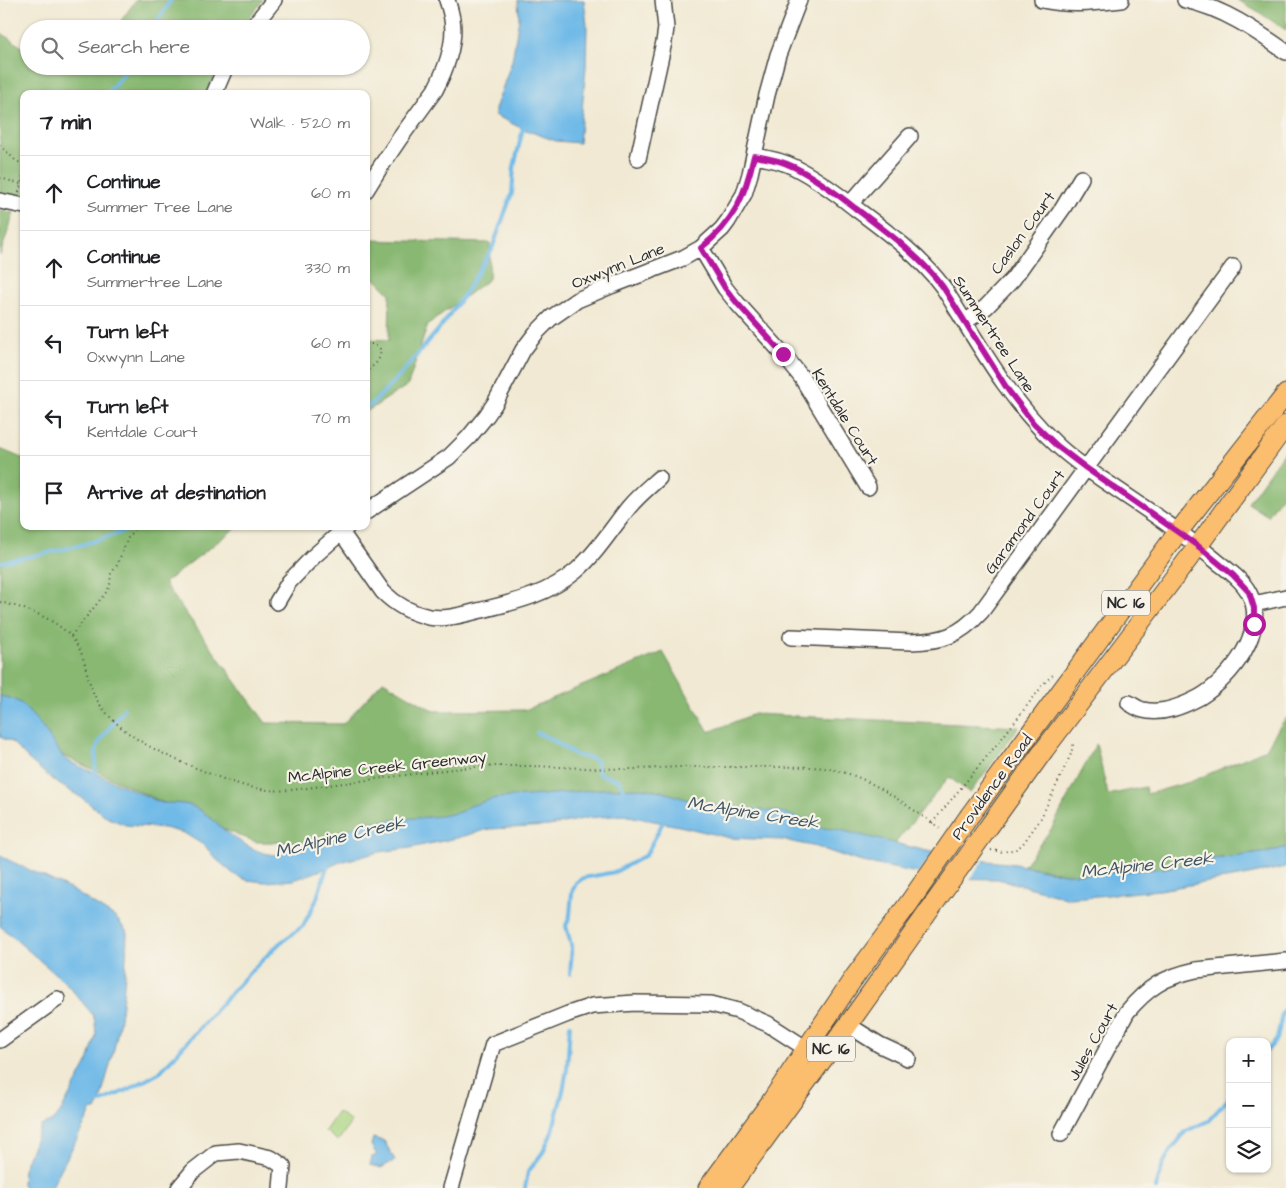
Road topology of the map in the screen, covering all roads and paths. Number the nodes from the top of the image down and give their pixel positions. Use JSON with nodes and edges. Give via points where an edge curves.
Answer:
{"nodes":[{"id":1,"x":274,"y":0,"type":"edge"},
{"id":2,"x":447,"y":0,"type":"edge"},
{"id":3,"x":663,"y":0,"type":"edge"},
{"id":4,"x":800,"y":0,"type":"edge"},
{"id":5,"x":1042,"y":0,"type":"edge"},
{"id":6,"x":1121,"y":0,"type":"edge"},
{"id":7,"x":1185,"y":0,"type":"edge"},
{"id":8,"x":258,"y":20,"type":"edge"},
{"id":9,"x":1286,"y":52,"type":"edge"},
{"id":10,"x":222,"y":75,"type":"edge"},
{"id":11,"x":216,"y":90,"type":"edge"},
{"id":12,"x":910,"y":136,"type":"dead end"},
{"id":13,"x":0,"y":145,"type":"edge"},
{"id":14,"x":754,"y":156,"type":"junction"},
{"id":15,"x":638,"y":159,"type":"dead end"},
{"id":16,"x":20,"y":162,"type":"edge"},
{"id":17,"x":0,"y":178,"type":"edge"},
{"id":18,"x":1081,"y":178,"type":"dead end"},
{"id":19,"x":20,"y":184,"type":"joint"},
{"id":20,"x":370,"y":184,"type":"edge"},
{"id":21,"x":0,"y":200,"type":"edge"},
{"id":22,"x":850,"y":204,"type":"junction"},
{"id":23,"x":20,"y":205,"type":"edge"},
{"id":24,"x":701,"y":248,"type":"junction"},
{"id":25,"x":1233,"y":267,"type":"dead end"},
{"id":26,"x":965,"y":322,"type":"junction"},
{"id":27,"x":370,"y":344,"type":"edge"},
{"id":28,"x":370,"y":368,"type":"edge"},
{"id":29,"x":1286,"y":394,"type":"edge"},
{"id":30,"x":1286,"y":425,"type":"edge"},
{"id":31,"x":1086,"y":468,"type":"junction"},
{"id":32,"x":659,"y":478,"type":"dead end"},
{"id":33,"x":868,"y":487,"type":"dead end"},
{"id":34,"x":370,"y":509,"type":"edge"},
{"id":35,"x":133,"y":530,"type":"edge"},
{"id":36,"x":344,"y":530,"type":"edge"},
{"id":37,"x":346,"y":530,"type":"edge"},
{"id":38,"x":1178,"y":532,"type":"junction"},
{"id":39,"x":1198,"y":546,"type":"junction"},
{"id":40,"x":1286,"y":597,"type":"edge"},
{"id":41,"x":0,"y":602,"type":"edge"},
{"id":42,"x":277,"y":602,"type":"dead end"},
{"id":43,"x":1254,"y":604,"type":"junction"},
{"id":44,"x":71,"y":636,"type":"junction"},
{"id":45,"x":791,"y":637,"type":"dead end"},
{"id":46,"x":1058,"y":673,"type":"dead end"},
{"id":47,"x":1129,"y":703,"type":"dead end"},
{"id":48,"x":1072,"y":742,"type":"dead end"},
{"id":49,"x":932,"y":823,"type":"junction"},
{"id":50,"x":944,"y":831,"type":"dead end"},
{"id":51,"x":989,"y":850,"type":"dead end"},
{"id":52,"x":1286,"y":961,"type":"edge"},
{"id":53,"x":57,"y":999,"type":"dead end"},
{"id":54,"x":848,"y":1025,"type":"junction"},
{"id":55,"x":0,"y":1040,"type":"edge"},
{"id":56,"x":806,"y":1049,"type":"junction"},
{"id":57,"x":908,"y":1058,"type":"dead end"},
{"id":58,"x":1062,"y":1134,"type":"dead end"},
{"id":59,"x":179,"y":1188,"type":"edge"},
{"id":60,"x":281,"y":1188,"type":"edge"},
{"id":61,"x":451,"y":1188,"type":"edge"},
{"id":62,"x":708,"y":1188,"type":"edge"},
{"id":63,"x":729,"y":1188,"type":"edge"}],
"edges":[{"from":1,"to":8,"type":"street"},
{"from":2,"to":20,"type":"street","via":[[452,18],[452,41],[441,78]]},
{"from":3,"to":15,"type":"street","via":[[664,42]]},
{"from":4,"to":14,"type":"street","name":"Oxwynn Lane","via":[[778,56]]},
{"from":5,"to":6,"type":"street","via":[[1082,4]]},
{"from":7,"to":9,"type":"street","via":[[1237,19]]},
{"from":10,"to":11,"type":"street"},
{"from":12,"to":22,"type":"street"},
{"from":13,"to":16,"type":"path"},
{"from":14,"to":22,"type":"street","name":"Summertree Lane","via":[[793,166]]},
{"from":14,"to":24,"type":"street","name":"Oxwynn Lane","via":[[740,203],[722,229]]},
{"from":17,"to":19,"type":"path"},
{"from":18,"to":26,"type":"street","name":"Caslon Court","via":[[1013,279],[986,307]]},
{"from":19,"to":23,"type":"path"},
{"from":21,"to":23,"type":"street"},
{"from":22,"to":26,"type":"street","name":"Summertree Lane","via":[[901,242],[934,274]]},
{"from":24,"to":33,"type":"street","name":"Kentdale Court","via":[[725,288],[802,378]]},
{"from":24,"to":34,"type":"street","name":"Oxwynn Lane","via":[[577,300],[551,318],[523,350],[495,403],[469,437],[448,457]]},
{"from":25,"to":31,"type":"street","name":"Garamond Court"},
{"from":26,"to":31,"type":"street","name":"Summertree Lane","via":[[1034,424]]},
{"from":27,"to":28,"type":"path","via":[[380,349],[381,355]]},
{"from":29,"to":38,"type":"main road","name":"Providence Road","number":"NC 16"},
{"from":30,"to":39,"type":"main road","name":"Providence Road","number":"NC 16"},
{"from":31,"to":38,"type":"street","name":"Summertree Lane"},
{"from":31,"to":45,"type":"street","name":"Garamond Court","via":[[981,612],[961,630],[945,638],[925,642]]},
{"from":32,"to":37,"type":"street","via":[[630,505],[590,557],[557,585],[513,603],[447,618],[414,613],[390,600]]},
{"from":35,"to":44,"type":"path","via":[[111,574],[108,590]]},
{"from":36,"to":42,"type":"street","via":[[289,582]]},
{"from":38,"to":39,"type":"street","name":"Summertree Lane"},
{"from":38,"to":56,"type":"main road","name":"Providence Road","number":"NC 16","bridge":true,"via":[[970,815]]},
{"from":39,"to":43,"type":"street","name":"Summertree Lane","via":[[1242,583]]},
{"from":39,"to":54,"type":"main road","name":"Providence Road","number":"NC 16","bridge":true,"via":[[1044,750]]},
{"from":40,"to":43,"type":"street"},
{"from":41,"to":44,"type":"path","name":"McAlpine Creek Greenway","via":[[47,619]]},
{"from":43,"to":47,"type":"street","via":[[1250,638],[1232,670],[1218,684],[1189,703],[1169,710],[1141,710]]},
{"from":44,"to":49,"type":"path","name":"McAlpine Creek Greenway","via":[[82,655],[97,701],[120,726],[157,751],[181,762],[262,790],[291,790],[492,766],[828,768],[884,790]]},
{"from":46,"to":49,"type":"path","via":[[1046,681]]},
{"from":48,"to":51,"type":"path","via":[[1072,754],[1055,790],[1040,820],[1022,845],[1003,852]]},
{"from":49,"to":50,"type":"path","name":"McAlpine Creek Greenway"},
{"from":52,"to":58,"type":"street","name":"Jules Court","via":[[1196,970],[1165,980],[1149,990],[1127,1012]]},
{"from":53,"to":55,"type":"street"},
{"from":54,"to":57,"type":"street"},
{"from":54,"to":63,"type":"main road","name":"Providence Road","number":"NC 16"},
{"from":56,"to":61,"type":"street","via":[[768,1024],[711,1004],[592,1006],[568,1014],[493,1044]]},
{"from":56,"to":62,"type":"main road","name":"Providence Road","number":"NC 16"},
{"from":59,"to":60,"type":"street","via":[[216,1153],[239,1151],[271,1158],[283,1166]]}]}
